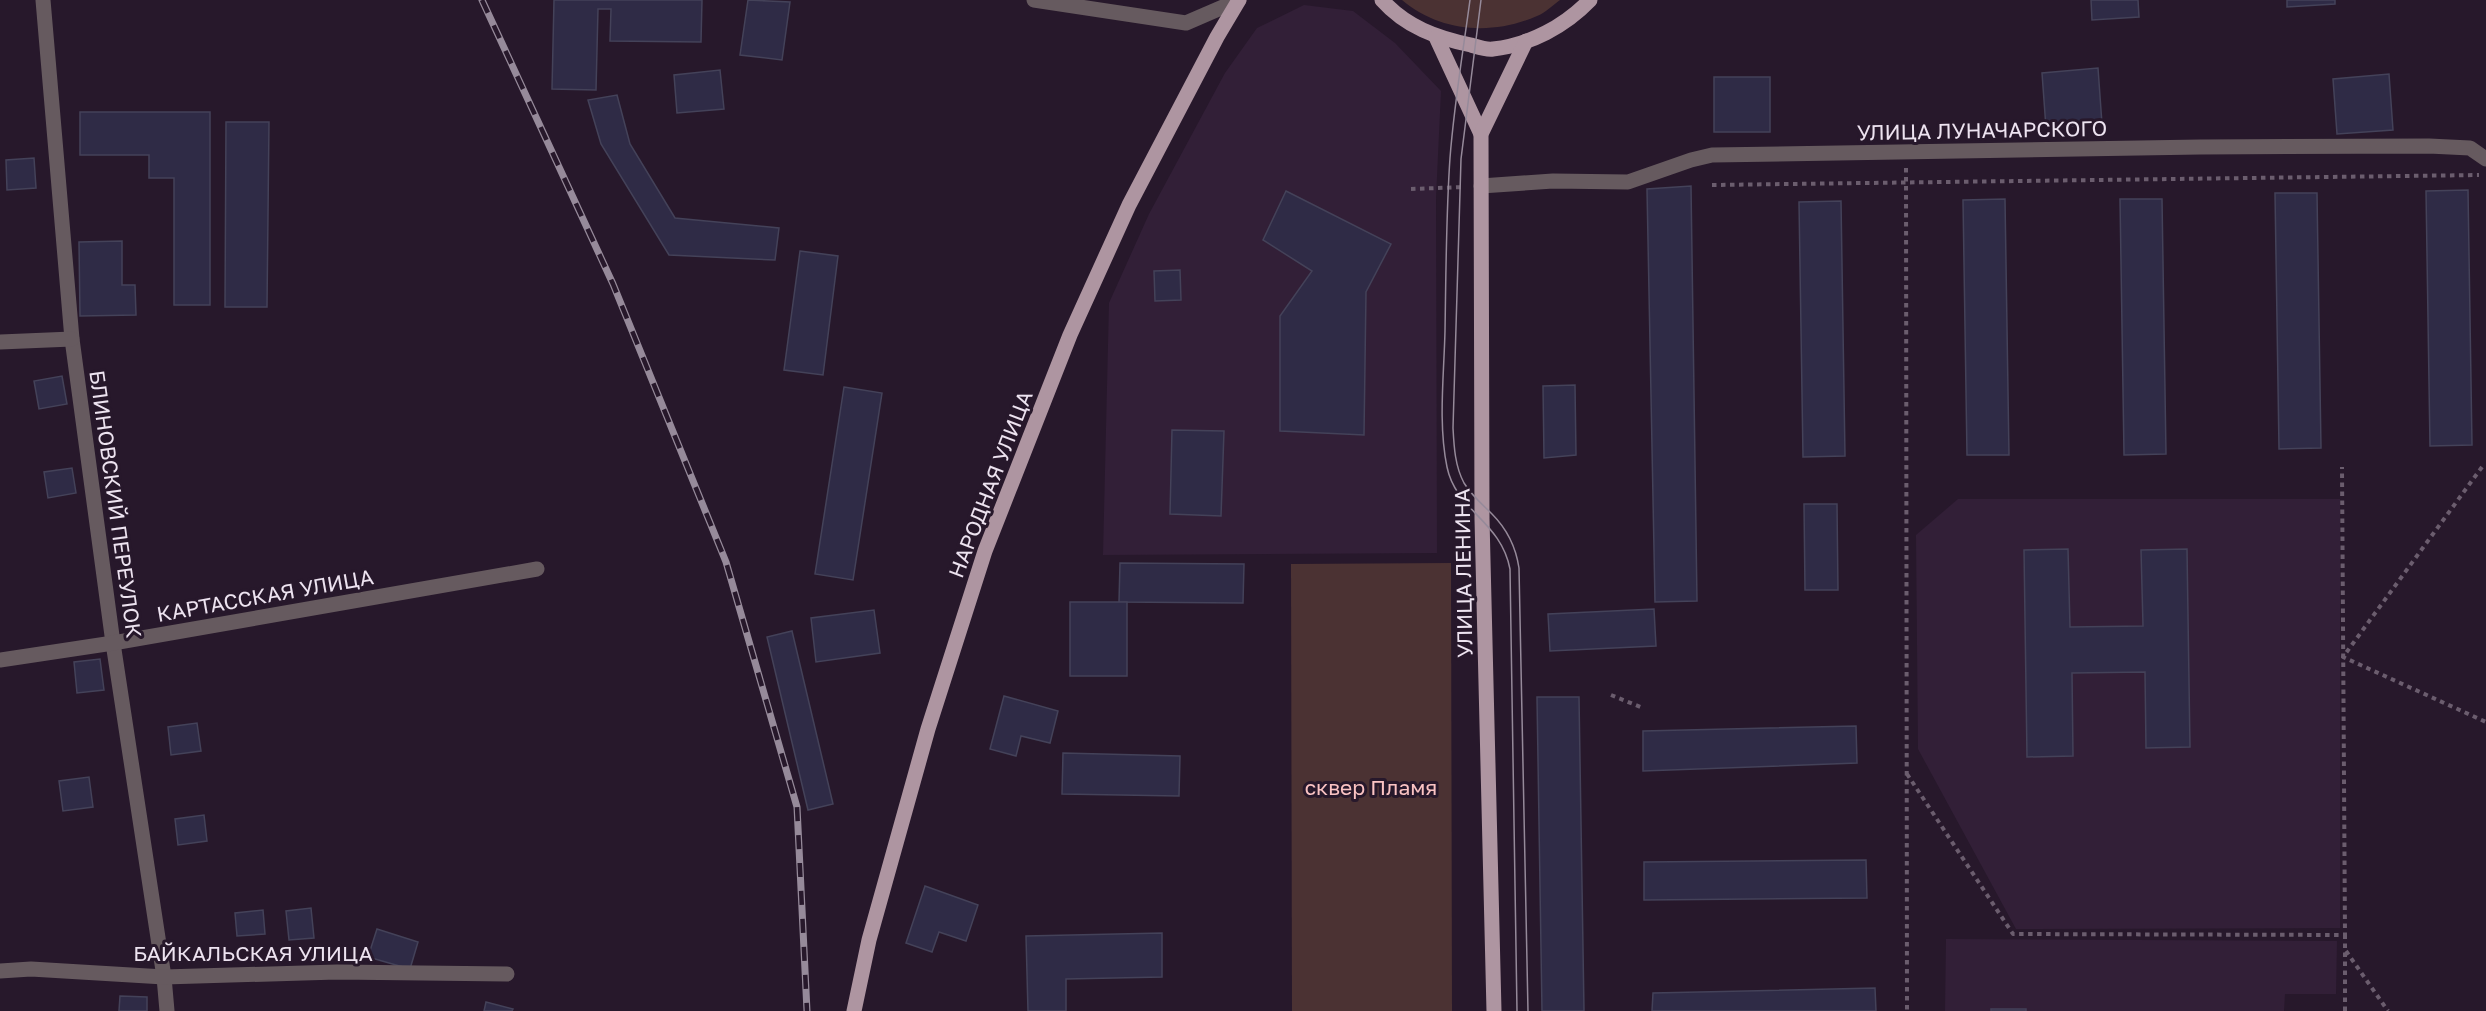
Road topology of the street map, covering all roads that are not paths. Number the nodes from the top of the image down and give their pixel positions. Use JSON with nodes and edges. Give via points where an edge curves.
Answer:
{"nodes":[{"id":1,"x":43,"y":0,"type":"edge"},
{"id":2,"x":1034,"y":0,"type":"edge"},
{"id":3,"x":1240,"y":0,"type":"edge"},
{"id":4,"x":1382,"y":0,"type":"edge"},
{"id":5,"x":1590,"y":0,"type":"edge"},
{"id":6,"x":1436,"y":38,"type":"junction"},
{"id":7,"x":1526,"y":41,"type":"junction"},
{"id":8,"x":1481,"y":134,"type":"junction"},
{"id":9,"x":2486,"y":159,"type":"edge"},
{"id":10,"x":1481,"y":186,"type":"junction"},
{"id":11,"x":72,"y":339,"type":"junction"},
{"id":12,"x":0,"y":342,"type":"edge"},
{"id":13,"x":537,"y":569,"type":"dead end"},
{"id":14,"x":113,"y":643,"type":"junction"},
{"id":15,"x":0,"y":660,"type":"edge"},
{"id":16,"x":0,"y":971,"type":"edge"},
{"id":17,"x":507,"y":974,"type":"dead end"},
{"id":18,"x":164,"y":977,"type":"junction"},
{"id":19,"x":167,"y":1011,"type":"edge"},
{"id":20,"x":854,"y":1011,"type":"edge"},
{"id":21,"x":1494,"y":1011,"type":"edge"}],
"edges":[{"from":1,"to":11,"type":"street","name":"БЛИНОВСКИЙ ПЕРЕУЛОК"},
{"from":2,"to":3,"type":"street","via":[[1186,23]]},
{"from":3,"to":20,"type":"main road","name":"НАРОДНАЯ УЛИЦА","via":[[1129,205],[1070,335],[984,551],[928,729],[869,940]]},
{"from":4,"to":6,"type":"main road","via":[[1395,14]]},
{"from":5,"to":7,"type":"main road","via":[[1553,30]]},
{"from":6,"to":7,"type":"main road","via":[[1492,49]]},
{"from":6,"to":8,"type":"main road"},
{"from":7,"to":8,"type":"main road"},
{"from":8,"to":10,"type":"main road","name":"УЛИЦА ЛЕНИНА"},
{"from":9,"to":10,"type":"street","name":"УЛИЦА ЛУНАЧАРСКОГО","via":[[2470,148],[2429,146],[1712,155],[1628,182],[1554,181]]},
{"from":10,"to":21,"type":"main road","name":"УЛИЦА ЛЕНИНА","via":[[1482,519]]},
{"from":11,"to":12,"type":"street"},
{"from":11,"to":14,"type":"street","name":"БЛИНОВСКИЙ ПЕРЕУЛОК"},
{"from":13,"to":14,"type":"street","name":"КАРТАССКАЯ УЛИЦА"},
{"from":14,"to":15,"type":"street","name":"КАРТАССКАЯ УЛИЦА"},
{"from":14,"to":18,"type":"street","name":"БЛИНОВСКИЙ ПЕРЕУЛОК"},
{"from":16,"to":18,"type":"street","name":"БАЙКАЛЬСКАЯ УЛИЦА","via":[[31,969]]},
{"from":17,"to":18,"type":"street","name":"БАЙКАЛЬСКАЯ УЛИЦА","via":[[337,972]]},
{"from":18,"to":19,"type":"street","name":"БЛИНОВСКИЙ ПЕРЕУЛОК"}]}
